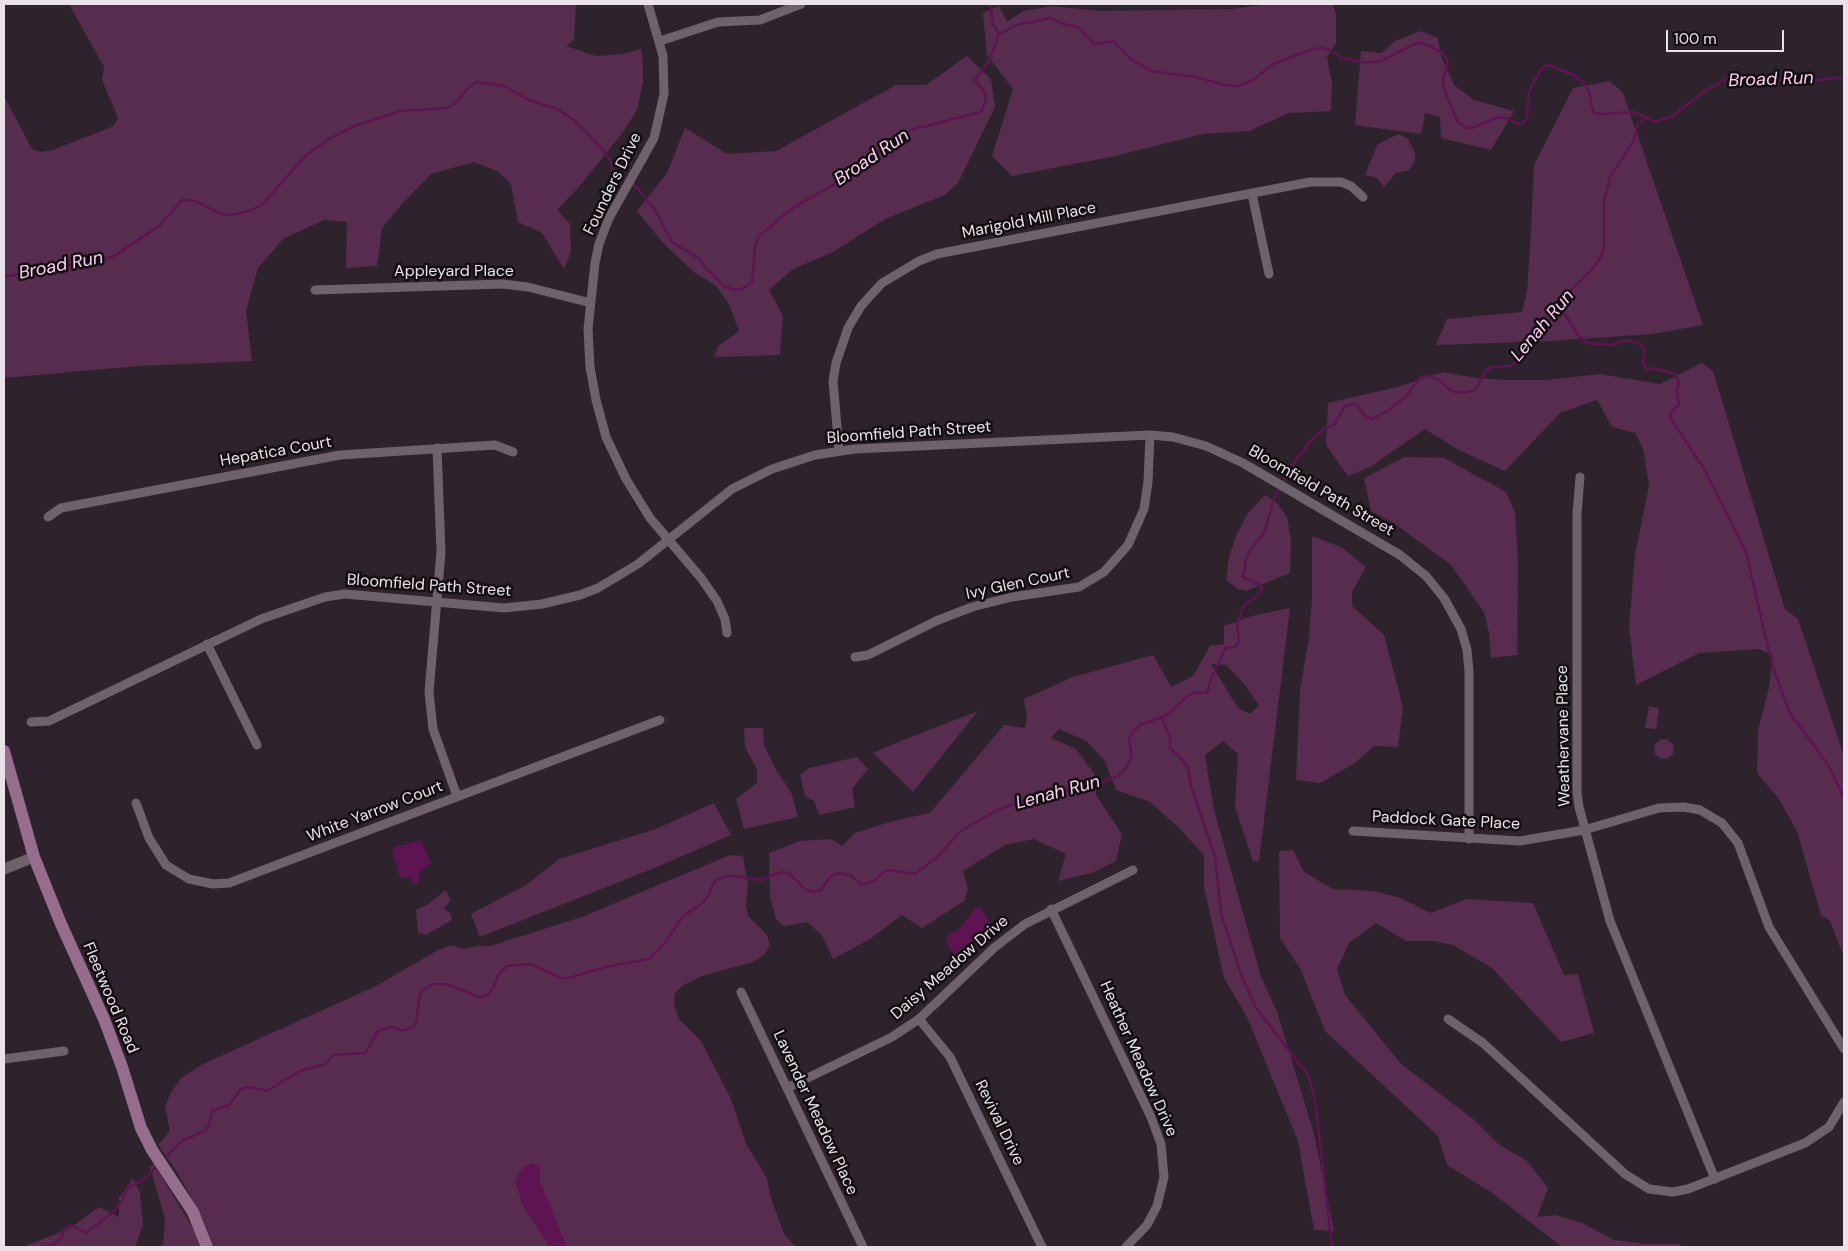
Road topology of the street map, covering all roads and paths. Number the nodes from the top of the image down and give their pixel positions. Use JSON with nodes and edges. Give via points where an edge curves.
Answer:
{"nodes":[{"id":1,"x":648,"y":4,"type":"edge"},
{"id":2,"x":802,"y":4,"type":"edge"},
{"id":3,"x":660,"y":41,"type":"junction"},
{"id":4,"x":1252,"y":194,"type":"junction"},
{"id":5,"x":1363,"y":197,"type":"dead end"},
{"id":6,"x":1269,"y":274,"type":"dead end"},
{"id":7,"x":315,"y":290,"type":"dead end"},
{"id":8,"x":591,"y":303,"type":"junction"},
{"id":9,"x":1150,"y":435,"type":"junction"},
{"id":10,"x":437,"y":448,"type":"junction"},
{"id":11,"x":839,"y":450,"type":"junction"},
{"id":12,"x":513,"y":452,"type":"dead end"},
{"id":13,"x":1580,"y":477,"type":"dead end"},
{"id":14,"x":48,"y":517,"type":"dead end"},
{"id":15,"x":669,"y":540,"type":"junction"},
{"id":16,"x":438,"y":602,"type":"junction"},
{"id":17,"x":727,"y":633,"type":"dead end"},
{"id":18,"x":207,"y":644,"type":"junction"},
{"id":19,"x":854,"y":657,"type":"dead end"},
{"id":20,"x":660,"y":720,"type":"dead end"},
{"id":21,"x":31,"y":722,"type":"dead end"},
{"id":22,"x":257,"y":745,"type":"dead end"},
{"id":23,"x":4,"y":751,"type":"edge"},
{"id":24,"x":457,"y":796,"type":"junction"},
{"id":25,"x":136,"y":803,"type":"dead end"},
{"id":26,"x":1584,"y":830,"type":"junction"},
{"id":27,"x":1352,"y":831,"type":"dead end"},
{"id":28,"x":1469,"y":840,"type":"junction"},
{"id":29,"x":34,"y":857,"type":"junction"},
{"id":30,"x":4,"y":868,"type":"edge"},
{"id":31,"x":1133,"y":870,"type":"dead end"},
{"id":32,"x":1051,"y":910,"type":"junction"},
{"id":33,"x":741,"y":992,"type":"dead end"},
{"id":34,"x":919,"y":1019,"type":"junction"},
{"id":35,"x":1448,"y":1019,"type":"dead end"},
{"id":36,"x":1844,"y":1049,"type":"edge"},
{"id":37,"x":64,"y":1050,"type":"dead end"},
{"id":38,"x":4,"y":1059,"type":"edge"},
{"id":39,"x":787,"y":1088,"type":"junction"},
{"id":40,"x":1844,"y":1102,"type":"edge"},
{"id":41,"x":1715,"y":1179,"type":"junction"},
{"id":42,"x":207,"y":1247,"type":"edge"},
{"id":43,"x":862,"y":1247,"type":"edge"},
{"id":44,"x":1042,"y":1247,"type":"edge"},
{"id":45,"x":1126,"y":1247,"type":"edge"}],
"edges":[{"from":1,"to":3,"type":"street","name":"Founders Drive"},
{"from":2,"to":3,"type":"street","via":[[760,20],[718,22]]},
{"from":3,"to":8,"type":"street","name":"Founders Drive","via":[[664,94],[654,138],[606,225],[595,263]]},
{"from":4,"to":5,"type":"street","name":"Marigold Mill Place","via":[[1326,181],[1351,186]]},
{"from":4,"to":6,"type":"street"},
{"from":4,"to":11,"type":"street","name":"Marigold Mill Place","via":[[937,254],[896,273],[861,306],[840,348],[833,396]]},
{"from":7,"to":8,"type":"street","name":"Appleyard Place","via":[[503,284]]},
{"from":8,"to":15,"type":"street","name":"Founders Drive","via":[[588,329],[590,367],[606,437],[626,479],[650,518]]},
{"from":9,"to":11,"type":"street","name":"Bloomfield Path Street"},
{"from":9,"to":19,"type":"street","name":"Ivy Glen Court","via":[[1148,482],[1142,515],[1128,545],[1104,572],[1079,587],[1012,597],[964,610],[868,655]]},
{"from":9,"to":28,"type":"street","name":"Bloomfield Path Street","via":[[1206,446],[1266,476],[1416,567],[1444,598],[1464,639],[1469,671]]},
{"from":10,"to":12,"type":"street","name":"Hepatica Court","via":[[495,445]]},
{"from":10,"to":14,"type":"street","name":"Hepatica Court","via":[[316,459],[61,508]]},
{"from":10,"to":16,"type":"street","via":[[441,552]]},
{"from":11,"to":15,"type":"street","name":"Bloomfield Path Street","via":[[788,462],[754,477],[708,507]]},
{"from":13,"to":26,"type":"street","name":"Weathervane Place","via":[[1576,514],[1577,793]]},
{"from":15,"to":16,"type":"street","name":"Bloomfield Path Street","via":[[598,588],[559,600],[504,608]]},
{"from":15,"to":17,"type":"street","name":"Founders Drive","via":[[717,601]]},
{"from":16,"to":18,"type":"street","name":"Bloomfield Path Street","via":[[345,594],[325,597],[261,619]]},
{"from":16,"to":24,"type":"street","via":[[429,692],[433,730]]},
{"from":18,"to":21,"type":"street","name":"Bloomfield Path Street","via":[[49,721]]},
{"from":18,"to":22,"type":"street"},
{"from":20,"to":24,"type":"street","name":"White Yarrow Court"},
{"from":23,"to":29,"type":"main road","name":"Fleetwood Road"},
{"from":24,"to":25,"type":"street","name":"White Yarrow Court","via":[[244,879],[213,884],[189,879],[166,865],[150,838]]},
{"from":26,"to":28,"type":"street","name":"Paddock Gate Place","via":[[1520,841]]},
{"from":26,"to":36,"type":"street","name":"Paddock Gate Place","via":[[1672,807],[1700,810],[1722,823],[1738,843],[1775,940]]},
{"from":26,"to":41,"type":"street","name":"Weathervane Place","via":[[1610,921]]},
{"from":27,"to":28,"type":"street","name":"Paddock Gate Place"},
{"from":29,"to":30,"type":"street"},
{"from":29,"to":42,"type":"main road","name":"Fleetwood Road","via":[[107,1028],[141,1128],[193,1212]]},
{"from":31,"to":32,"type":"street","name":"Daisy Meadow Drive"},
{"from":32,"to":34,"type":"street","name":"Daisy Meadow Drive","via":[[995,946]]},
{"from":32,"to":45,"type":"street","name":"Heather Meadow Drive","via":[[1161,1144],[1164,1177],[1157,1206],[1147,1225]]},
{"from":33,"to":39,"type":"street","name":"Lavender Meadow Place"},
{"from":34,"to":39,"type":"street","name":"Daisy Meadow Drive","via":[[883,1042]]},
{"from":34,"to":44,"type":"street","name":"Revival Drive","via":[[950,1057]]},
{"from":35,"to":41,"type":"street","via":[[1483,1043],[1638,1183],[1673,1192]]},
{"from":37,"to":38,"type":"street"},
{"from":39,"to":43,"type":"street","name":"Lavender Meadow Place"},
{"from":40,"to":41,"type":"street","via":[[1836,1118],[1818,1136]]}]}
